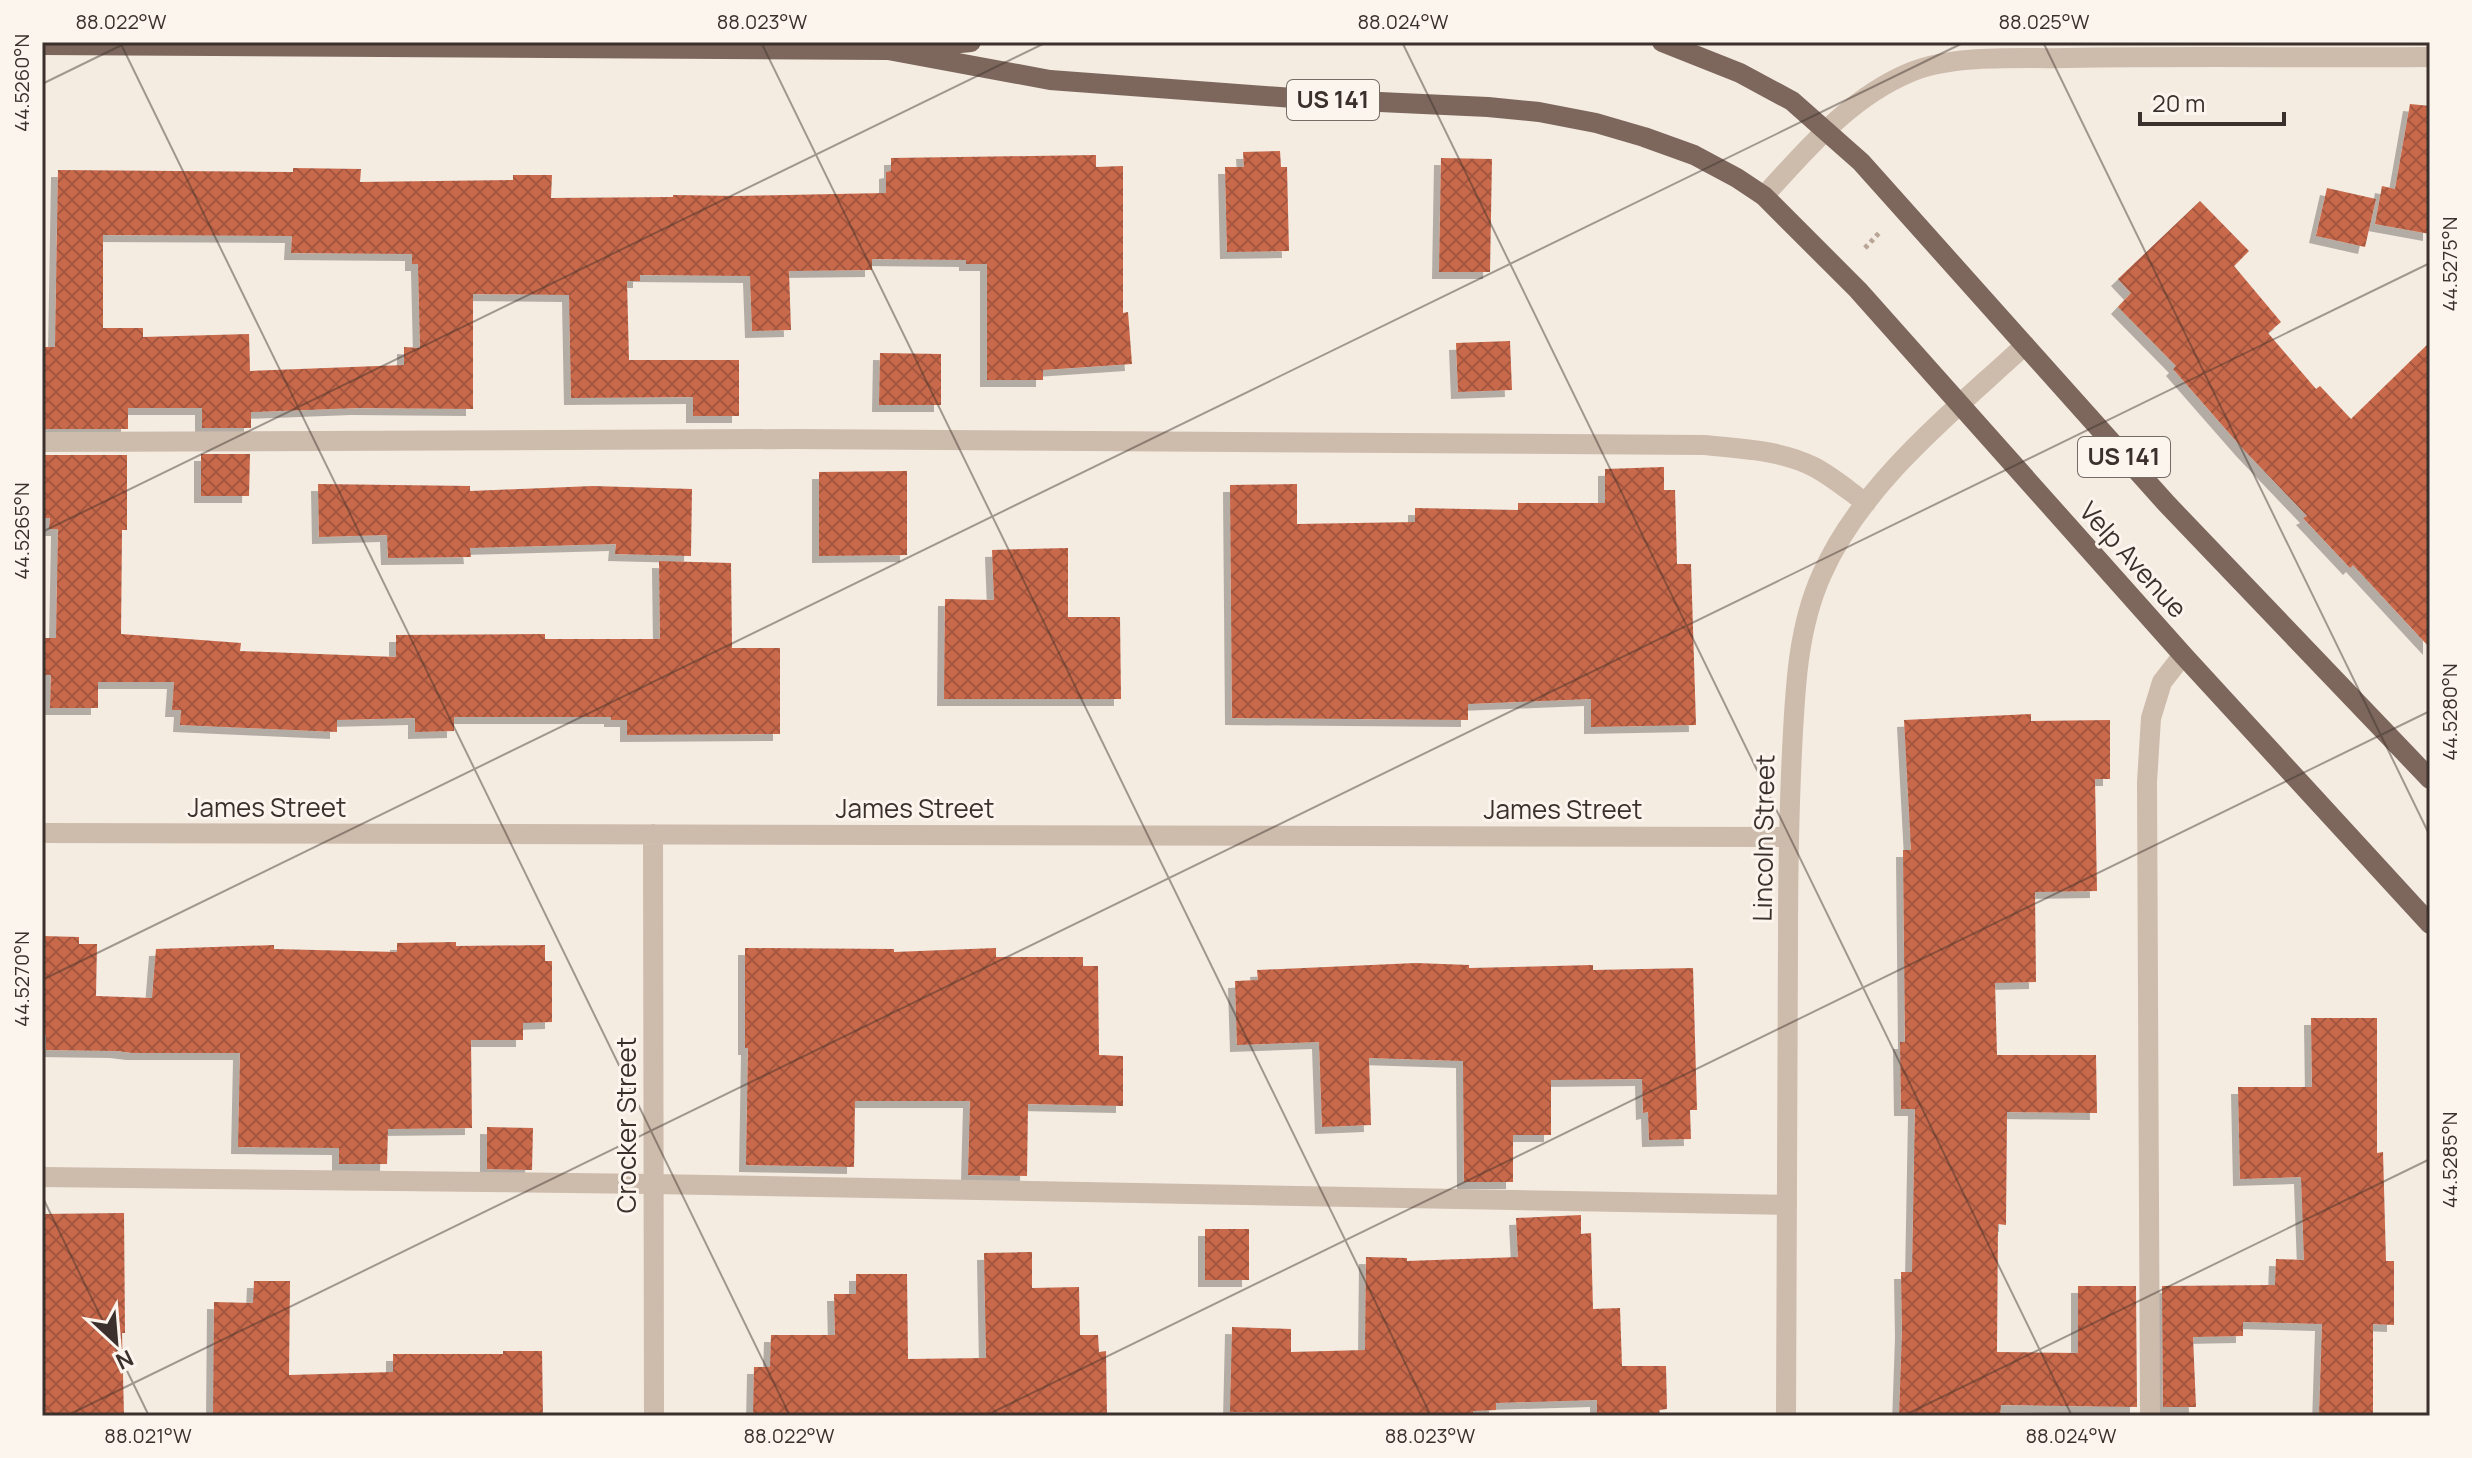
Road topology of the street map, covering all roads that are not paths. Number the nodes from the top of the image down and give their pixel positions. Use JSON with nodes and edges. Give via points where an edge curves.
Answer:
{"nodes":[{"id":1,"x":971,"y":42,"type":"edge"},
{"id":2,"x":1662,"y":42,"type":"edge"},
{"id":3,"x":42,"y":45,"type":"edge"},
{"id":4,"x":2171,"y":49,"type":"edge"},
{"id":5,"x":888,"y":50,"type":"junction"},
{"id":6,"x":2430,"y":57,"type":"edge"},
{"id":7,"x":1826,"y":129,"type":"junction"},
{"id":8,"x":1764,"y":196,"type":"junction"},
{"id":9,"x":2025,"y":345,"type":"junction"},
{"id":10,"x":1960,"y":405,"type":"junction"},
{"id":11,"x":42,"y":442,"type":"edge"},
{"id":12,"x":1866,"y":503,"type":"junction"},
{"id":13,"x":2183,"y":655,"type":"junction"},
{"id":14,"x":2430,"y":779,"type":"edge"},
{"id":15,"x":42,"y":833,"type":"edge"},
{"id":16,"x":653,"y":834,"type":"junction"},
{"id":17,"x":1788,"y":837,"type":"junction"},
{"id":18,"x":2430,"y":924,"type":"edge"},
{"id":19,"x":42,"y":1177,"type":"edge"},
{"id":20,"x":653,"y":1184,"type":"junction"},
{"id":21,"x":1787,"y":1205,"type":"junction"},
{"id":22,"x":654,"y":1416,"type":"edge"},
{"id":23,"x":1786,"y":1416,"type":"edge"},
{"id":24,"x":2150,"y":1416,"type":"edge"}],
"edges":[{"from":1,"to":5,"type":"main road","number":"US 141"},
{"from":2,"to":7,"type":"main road","number":"US 141","via":[[1740,73],[1792,101]]},
{"from":3,"to":5,"type":"main road","number":"US 141"},
{"from":4,"to":6,"type":"street"},
{"from":4,"to":7,"type":"street","via":[[1943,63],[1882,86]]},
{"from":5,"to":8,"type":"main road","number":"US 141","via":[[1050,80],[1539,112],[1596,123],[1694,155]]},
{"from":7,"to":8,"type":"street"},
{"from":7,"to":9,"type":"main road","number":"US 141"},
{"from":8,"to":10,"type":"main road","name":"Velp Avenue","number":"US 141","via":[[1858,290]]},
{"from":9,"to":10,"type":"street","name":"Lincoln Street"},
{"from":9,"to":14,"type":"main road","number":"US 141","via":[[2157,493]]},
{"from":10,"to":12,"type":"street","name":"Lincoln Street"},
{"from":10,"to":13,"type":"main road","name":"Velp Avenue","number":"US 141"},
{"from":11,"to":12,"type":"street","via":[[794,439],[1704,445],[1800,460]]},
{"from":12,"to":17,"type":"street","name":"Lincoln Street","via":[[1821,574],[1805,627],[1796,680]]},
{"from":13,"to":18,"type":"main road","name":"Velp Avenue","number":"US 141"},
{"from":13,"to":24,"type":"street","via":[[2162,682],[2151,718],[2147,782]]},
{"from":15,"to":16,"type":"street","name":"James Street"},
{"from":16,"to":17,"type":"street","name":"James Street"},
{"from":16,"to":20,"type":"street","name":"Crocker Street"},
{"from":17,"to":21,"type":"street","name":"Lincoln Street"},
{"from":19,"to":20,"type":"street"},
{"from":20,"to":21,"type":"street"},
{"from":20,"to":22,"type":"street","name":"Crocker Street"},
{"from":21,"to":23,"type":"street","name":"Lincoln Street"}]}
